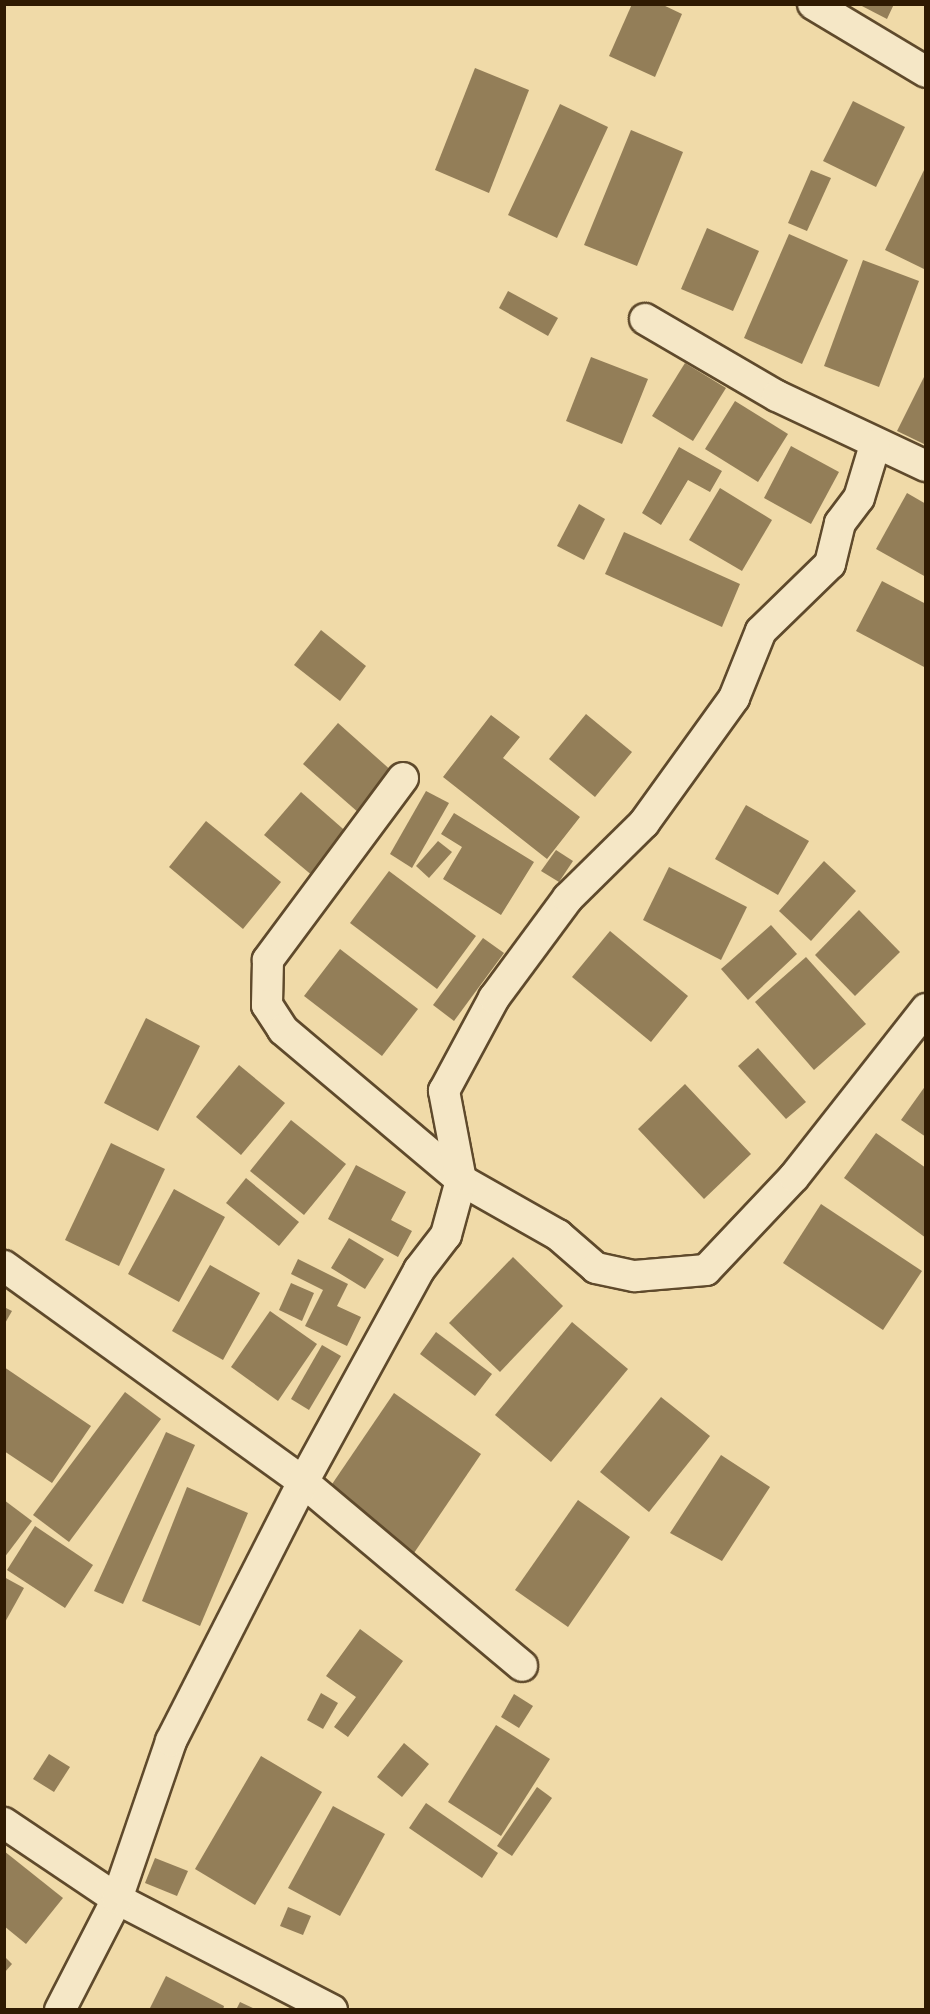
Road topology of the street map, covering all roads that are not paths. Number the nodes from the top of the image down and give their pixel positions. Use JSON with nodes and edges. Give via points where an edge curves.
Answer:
{"nodes":[{"id":1,"x":813,"y":4,"type":"edge"},
{"id":2,"x":926,"y":72,"type":"edge"},
{"id":3,"x":645,"y":319,"type":"dead end"},
{"id":4,"x":875,"y":445,"type":"junction"},
{"id":5,"x":926,"y":466,"type":"edge"},
{"id":6,"x":404,"y":778,"type":"dead end"},
{"id":7,"x":926,"y":1009,"type":"edge"},
{"id":8,"x":461,"y":1180,"type":"junction"},
{"id":9,"x":4,"y":1266,"type":"edge"},
{"id":10,"x":303,"y":1482,"type":"junction"},
{"id":11,"x":522,"y":1666,"type":"dead end"},
{"id":12,"x":4,"y":1823,"type":"edge"},
{"id":13,"x":117,"y":1899,"type":"junction"},
{"id":14,"x":60,"y":2010,"type":"edge"},
{"id":15,"x":332,"y":2010,"type":"edge"}],
"edges":[{"from":1,"to":2,"type":"street"},
{"from":3,"to":4,"type":"street","via":[[777,396]]},
{"from":4,"to":5,"type":"street"},
{"from":4,"to":8,"type":"street","via":[[859,498],[840,523],[830,564],[761,631],[735,698],[644,823],[568,898],[494,998],[444,1091]]},
{"from":6,"to":8,"type":"street","via":[[268,960],[267,1005],[283,1029]]},
{"from":7,"to":8,"type":"street","via":[[794,1177],[706,1270],[635,1276],[596,1268],[558,1234]]},
{"from":8,"to":10,"type":"street","via":[[446,1235],[419,1270]]},
{"from":9,"to":10,"type":"street"},
{"from":10,"to":11,"type":"street"},
{"from":10,"to":13,"type":"street","via":[[171,1741]]},
{"from":12,"to":13,"type":"street"},
{"from":13,"to":14,"type":"street"},
{"from":13,"to":15,"type":"street"}]}
